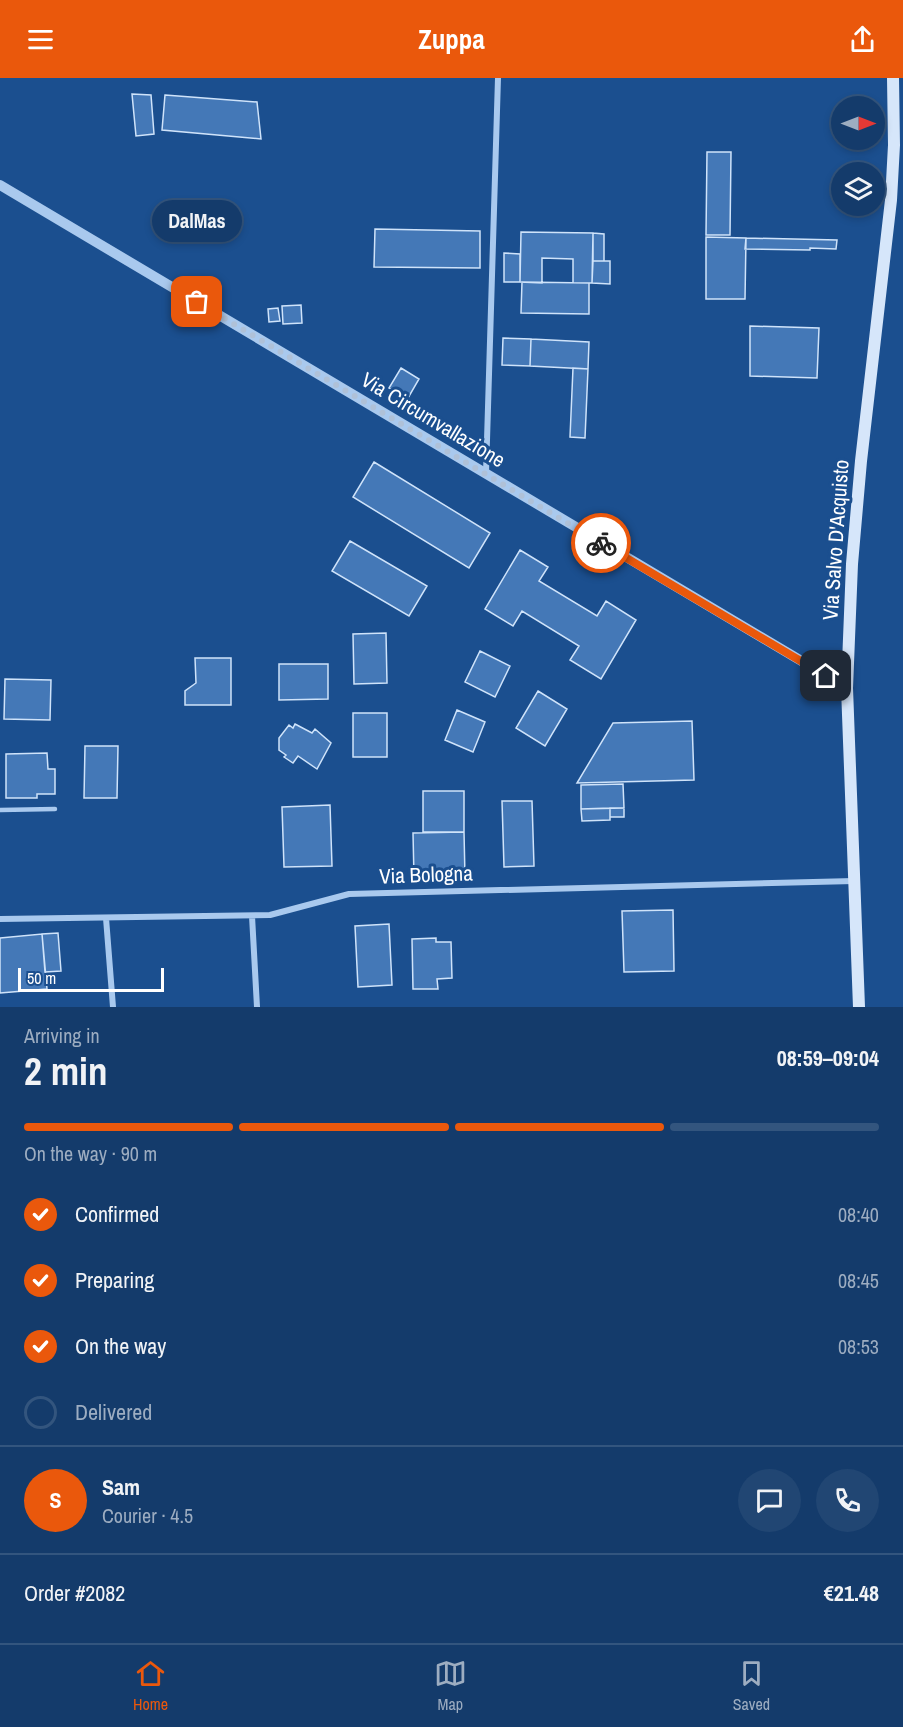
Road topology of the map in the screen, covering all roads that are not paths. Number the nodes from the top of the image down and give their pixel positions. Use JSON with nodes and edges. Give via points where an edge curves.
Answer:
{"nodes":[{"id":1,"x":498,"y":78,"type":"edge"},
{"id":2,"x":893,"y":78,"type":"edge"},
{"id":3,"x":0,"y":185,"type":"edge"},
{"id":4,"x":486,"y":474,"type":"junction"},
{"id":5,"x":847,"y":688,"type":"junction"},
{"id":6,"x":55,"y":809,"type":"dead end"},
{"id":7,"x":0,"y":810,"type":"edge"},
{"id":8,"x":855,"y":881,"type":"junction"},
{"id":9,"x":252,"y":916,"type":"junction"},
{"id":10,"x":106,"y":918,"type":"junction"},
{"id":11,"x":0,"y":920,"type":"edge"},
{"id":12,"x":112,"y":1007,"type":"edge"},
{"id":13,"x":257,"y":1007,"type":"edge"},
{"id":14,"x":859,"y":1007,"type":"edge"}],
"edges":[{"from":1,"to":4,"type":"street"},
{"from":2,"to":5,"type":"main road","name":"Via Salvo D'Acquisto","via":[[891,200],[861,461]]},
{"from":3,"to":4,"type":"street","name":"Via Circumvallazione"},
{"from":4,"to":5,"type":"street","name":"Via Circumvallazione"},
{"from":5,"to":8,"type":"main road","name":"Via Salvo D'Acquisto"},
{"from":6,"to":7,"type":"lane"},
{"from":8,"to":9,"type":"street","name":"Via Bologna","via":[[349,894],[270,915]]},
{"from":8,"to":14,"type":"main road","name":"Via Salvo D'Acquisto"},
{"from":9,"to":10,"type":"street","name":"Via Bologna"},
{"from":9,"to":13,"type":"street"},
{"from":10,"to":11,"type":"street","name":"Via Bologna"},
{"from":10,"to":12,"type":"street"}]}
